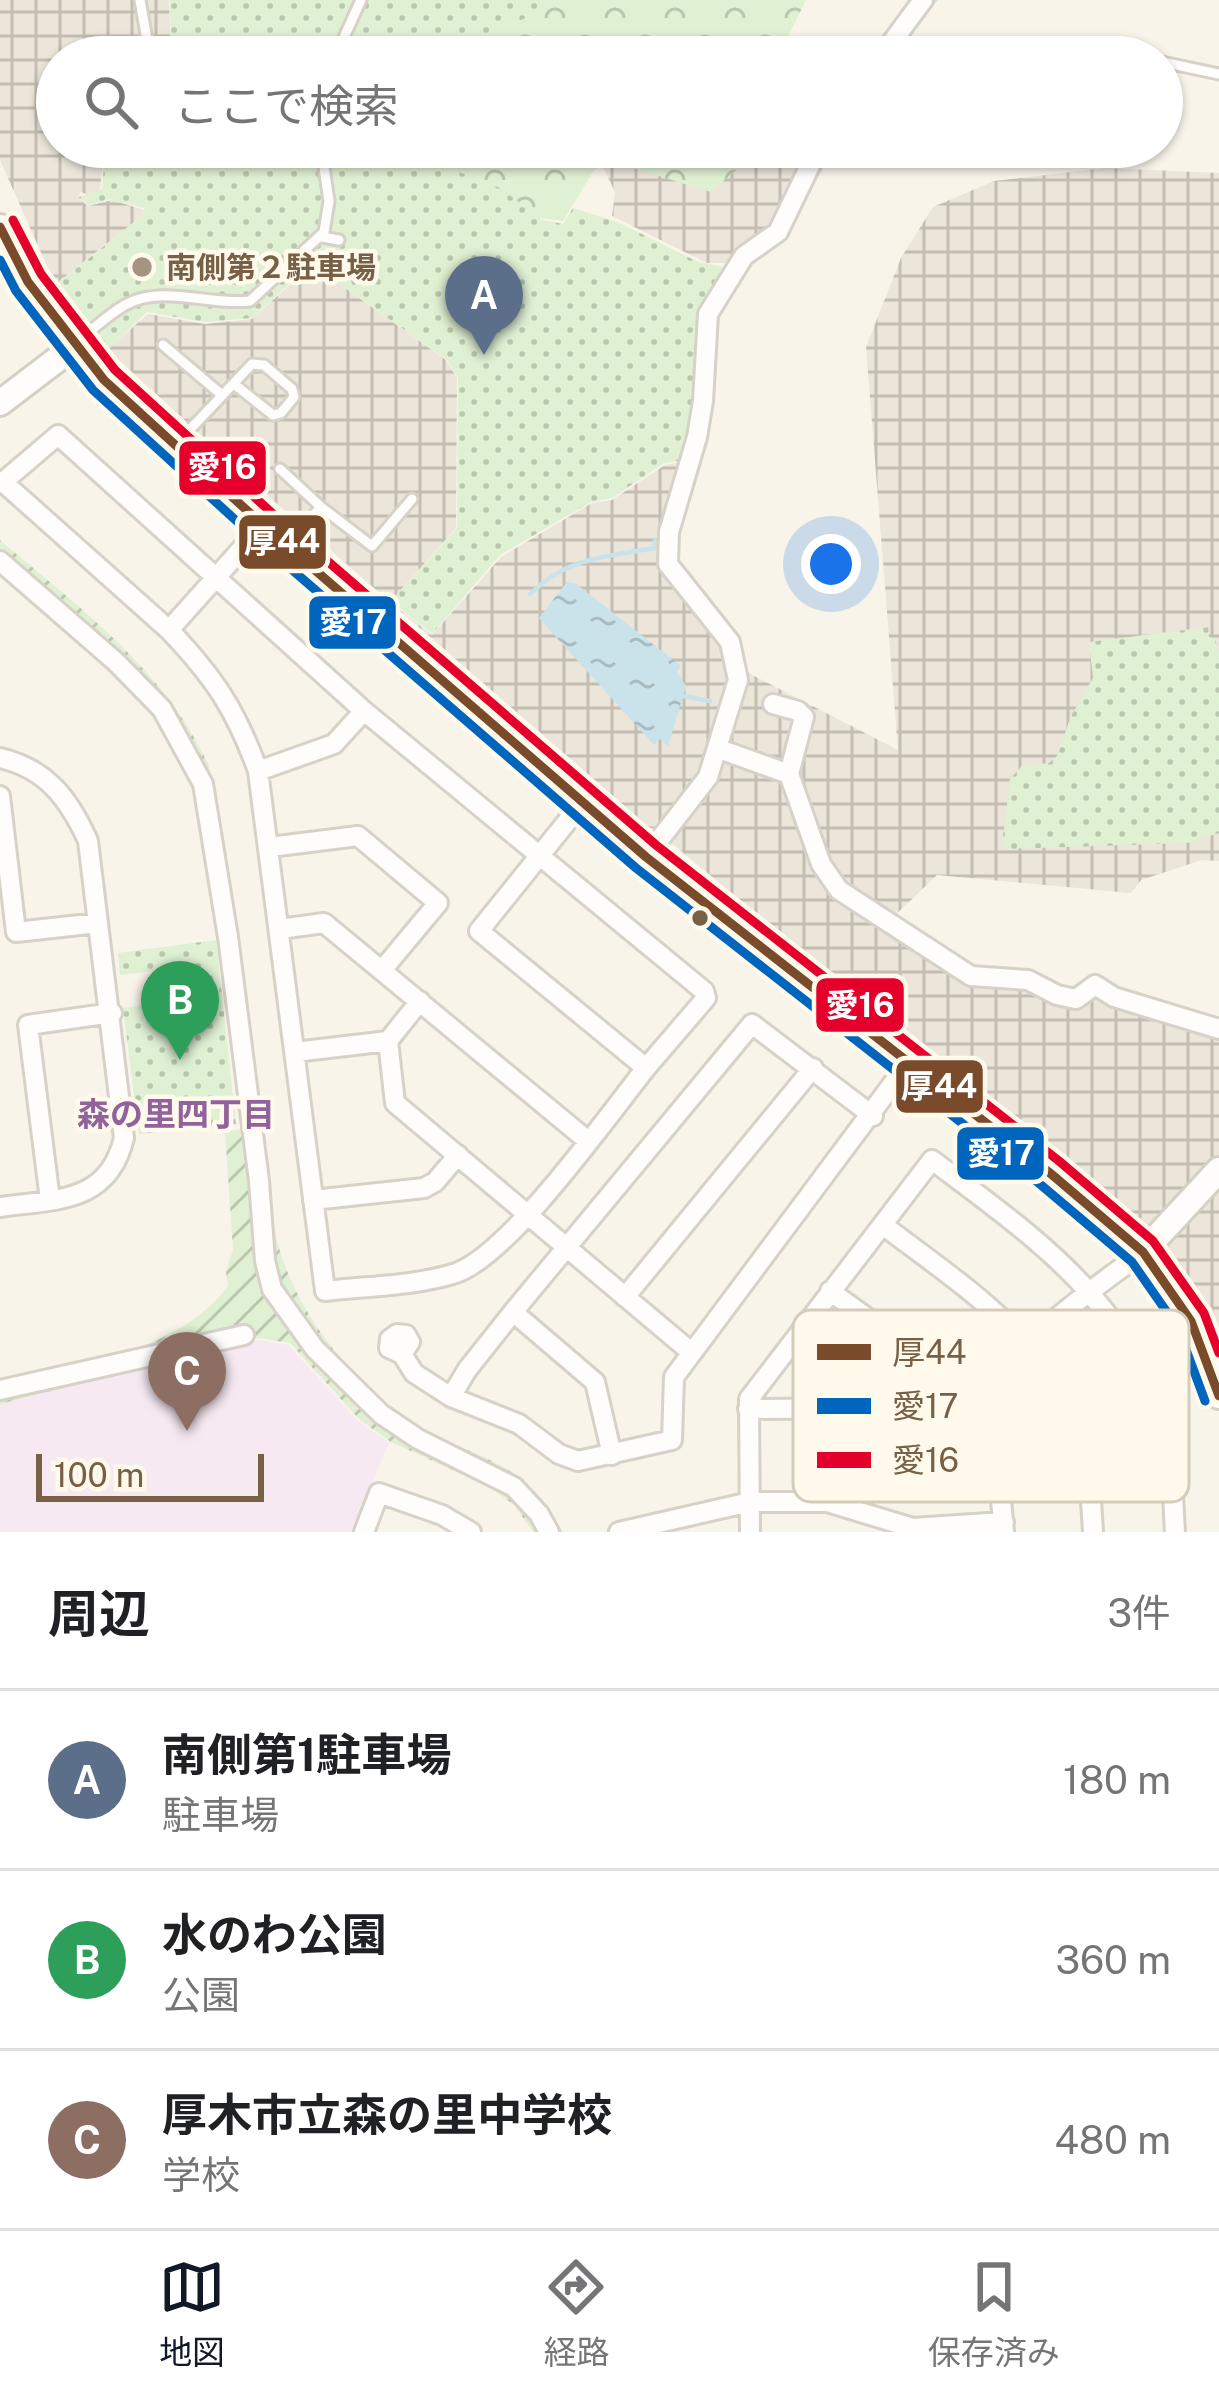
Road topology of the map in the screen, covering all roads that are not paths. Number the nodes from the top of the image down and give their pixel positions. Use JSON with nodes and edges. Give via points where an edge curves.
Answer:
{"nodes":[{"id":1,"x":140,"y":0,"type":"edge"},
{"id":2,"x":361,"y":0,"type":"edge"},
{"id":3,"x":922,"y":0,"type":"edge"},
{"id":4,"x":146,"y":36,"type":"edge"},
{"id":5,"x":345,"y":36,"type":"edge"},
{"id":6,"x":896,"y":36,"type":"edge"},
{"id":7,"x":1183,"y":66,"type":"edge"},
{"id":8,"x":1219,"y":74,"type":"edge"},
{"id":9,"x":324,"y":168,"type":"edge"},
{"id":10,"x":810,"y":168,"type":"edge"},
{"id":11,"x":0,"y":227,"type":"edge"},
{"id":12,"x":322,"y":237,"type":"junction"},
{"id":13,"x":339,"y":240,"type":"dead end"},
{"id":14,"x":75,"y":344,"type":"junction"},
{"id":15,"x":163,"y":345,"type":"dead end"},
{"id":16,"x":234,"y":384,"type":"junction"},
{"id":17,"x":222,"y":395,"type":"junction"},
{"id":18,"x":0,"y":403,"type":"edge"},
{"id":19,"x":176,"y":446,"type":"junction"},
{"id":20,"x":280,"y":470,"type":"dead end"},
{"id":21,"x":412,"y":499,"type":"dead end"},
{"id":22,"x":320,"y":507,"type":"junction"},
{"id":23,"x":263,"y":525,"type":"junction"},
{"id":24,"x":286,"y":545,"type":"junction"},
{"id":25,"x":0,"y":561,"type":"edge"},
{"id":26,"x":215,"y":578,"type":"junction"},
{"id":27,"x":170,"y":630,"type":"junction"},
{"id":28,"x":773,"y":704,"type":"dead end"},
{"id":29,"x":364,"y":710,"type":"junction"},
{"id":30,"x":719,"y":749,"type":"junction"},
{"id":31,"x":0,"y":758,"type":"edge"},
{"id":32,"x":258,"y":771,"type":"junction"},
{"id":33,"x":789,"y":774,"type":"junction"},
{"id":34,"x":0,"y":796,"type":"edge"},
{"id":35,"x":582,"y":802,"type":"junction"},
{"id":36,"x":269,"y":848,"type":"junction"},
{"id":37,"x":539,"y":856,"type":"junction"},
{"id":38,"x":646,"y":857,"type":"junction"},
{"id":39,"x":98,"y":923,"type":"junction"},
{"id":40,"x":280,"y":929,"type":"junction"},
{"id":41,"x":383,"y":969,"type":"junction"},
{"id":42,"x":420,"y":1001,"type":"junction"},
{"id":43,"x":112,"y":1013,"type":"junction"},
{"id":44,"x":1219,"y":1029,"type":"edge"},
{"id":45,"x":388,"y":1041,"type":"junction"},
{"id":46,"x":295,"y":1052,"type":"junction"},
{"id":47,"x":909,"y":1062,"type":"junction"},
{"id":48,"x":646,"y":1068,"type":"junction"},
{"id":49,"x":813,"y":1068,"type":"junction"},
{"id":50,"x":873,"y":1116,"type":"junction"},
{"id":51,"x":588,"y":1141,"type":"junction"},
{"id":52,"x":458,"y":1155,"type":"junction"},
{"id":53,"x":1219,"y":1170,"type":"edge"},
{"id":54,"x":50,"y":1200,"type":"junction"},
{"id":55,"x":314,"y":1200,"type":"junction"},
{"id":56,"x":0,"y":1207,"type":"edge"},
{"id":57,"x":528,"y":1213,"type":"junction"},
{"id":58,"x":883,"y":1225,"type":"junction"},
{"id":59,"x":568,"y":1247,"type":"junction"},
{"id":60,"x":1143,"y":1252,"type":"junction"},
{"id":61,"x":830,"y":1292,"type":"junction"},
{"id":62,"x":1092,"y":1292,"type":"junction"},
{"id":63,"x":625,"y":1297,"type":"junction"},
{"id":64,"x":816,"y":1310,"type":"edge"},
{"id":65,"x":855,"y":1310,"type":"edge"},
{"id":66,"x":994,"y":1310,"type":"edge"},
{"id":67,"x":1071,"y":1310,"type":"edge"},
{"id":68,"x":1104,"y":1310,"type":"edge"},
{"id":69,"x":1183,"y":1310,"type":"edge"},
{"id":70,"x":513,"y":1312,"type":"junction"},
{"id":71,"x":1189,"y":1318,"type":"edge"},
{"id":72,"x":244,"y":1335,"type":"dead end"},
{"id":73,"x":793,"y":1341,"type":"edge"},
{"id":74,"x":691,"y":1352,"type":"junction"},
{"id":75,"x":402,"y":1354,"type":"dead end"},
{"id":76,"x":0,"y":1390,"type":"edge"},
{"id":77,"x":1219,"y":1396,"type":"edge"},
{"id":78,"x":451,"y":1397,"type":"junction"},
{"id":79,"x":748,"y":1409,"type":"junction"},
{"id":80,"x":793,"y":1409,"type":"edge"},
{"id":81,"x":611,"y":1455,"type":"junction"},
{"id":82,"x":750,"y":1502,"type":"junction"},
{"id":83,"x":1091,"y":1502,"type":"edge"},
{"id":84,"x":1172,"y":1502,"type":"edge"},
{"id":85,"x":1004,"y":1527,"type":"edge"},
{"id":86,"x":364,"y":1532,"type":"edge"},
{"id":87,"x":471,"y":1532,"type":"edge"},
{"id":88,"x":550,"y":1532,"type":"edge"},
{"id":89,"x":620,"y":1532,"type":"edge"},
{"id":90,"x":750,"y":1532,"type":"edge"},
{"id":91,"x":1093,"y":1532,"type":"edge"},
{"id":92,"x":1174,"y":1532,"type":"edge"}],
"edges":[{"from":1,"to":4,"type":"lane"},
{"from":2,"to":5,"type":"lane"},
{"from":3,"to":6,"type":"street"},
{"from":7,"to":8,"type":"lane"},
{"from":9,"to":12,"type":"lane"},
{"from":10,"to":30,"type":"street","via":[[778,232],[745,256],[708,314],[697,436],[669,532],[670,571],[719,625],[736,663]]},
{"from":11,"to":14,"type":"street","via":[[28,282]]},
{"from":12,"to":13,"type":"lane"},
{"from":12,"to":14,"type":"lane","via":[[250,301],[141,299]]},
{"from":14,"to":18,"type":"street"},
{"from":14,"to":19,"type":"street"},
{"from":15,"to":17,"type":"lane"},
{"from":16,"to":16,"type":"lane","via":[[260,363],[294,398],[273,415]]},
{"from":16,"to":17,"type":"lane"},
{"from":17,"to":19,"type":"lane"},
{"from":19,"to":23,"type":"street"},
{"from":20,"to":22,"type":"lane"},
{"from":21,"to":22,"type":"lane","via":[[372,546]]},
{"from":22,"to":24,"type":"lane"},
{"from":23,"to":24,"type":"street"},
{"from":23,"to":26,"type":"street"},
{"from":24,"to":35,"type":"street"},
{"from":25,"to":88,"type":"street","via":[[162,709],[203,784],[272,1289],[314,1349],[381,1414],[514,1487]]},
{"from":26,"to":27,"type":"street"},
{"from":26,"to":27,"type":"street","via":[[58,435],[3,482]]},
{"from":26,"to":29,"type":"street"},
{"from":27,"to":32,"type":"street","via":[[228,699]]},
{"from":28,"to":33,"type":"street","via":[[804,717]]},
{"from":29,"to":32,"type":"street","via":[[334,744]]},
{"from":29,"to":37,"type":"street"},
{"from":30,"to":33,"type":"street"},
{"from":30,"to":38,"type":"street","via":[[702,788]]},
{"from":31,"to":39,"type":"street","via":[[25,764],[72,807],[88,842]]},
{"from":32,"to":36,"type":"street"},
{"from":33,"to":44,"type":"street","via":[[820,864],[838,890],[971,976],[1028,980],[1076,999],[1095,985]]},
{"from":34,"to":39,"type":"street","via":[[16,932]]},
{"from":35,"to":37,"type":"street"},
{"from":35,"to":38,"type":"street"},
{"from":36,"to":40,"type":"street"},
{"from":36,"to":41,"type":"street","via":[[358,836],[438,903]]},
{"from":37,"to":48,"type":"street","via":[[479,931]]},
{"from":37,"to":48,"type":"street","via":[[704,991]]},
{"from":38,"to":47,"type":"street"},
{"from":39,"to":43,"type":"street"},
{"from":40,"to":41,"type":"street","via":[[324,922]]},
{"from":40,"to":46,"type":"street"},
{"from":41,"to":42,"type":"street"},
{"from":42,"to":45,"type":"street"},
{"from":42,"to":51,"type":"street"},
{"from":43,"to":54,"type":"street","via":[[124,1138],[119,1161],[82,1195]]},
{"from":43,"to":54,"type":"street","via":[[28,1024]]},
{"from":45,"to":46,"type":"street"},
{"from":45,"to":52,"type":"street","via":[[395,1102]]},
{"from":46,"to":55,"type":"street"},
{"from":47,"to":50,"type":"street"},
{"from":47,"to":60,"type":"street"},
{"from":48,"to":51,"type":"street"},
{"from":49,"to":50,"type":"street"},
{"from":49,"to":59,"type":"street","via":[[752,1024]]},
{"from":49,"to":63,"type":"street"},
{"from":50,"to":74,"type":"street"},
{"from":51,"to":57,"type":"street"},
{"from":52,"to":55,"type":"street","via":[[424,1188]]},
{"from":52,"to":57,"type":"street"},
{"from":53,"to":60,"type":"street"},
{"from":54,"to":56,"type":"street"},
{"from":55,"to":57,"type":"street","via":[[326,1291],[460,1271],[496,1249]]},
{"from":57,"to":59,"type":"street"},
{"from":58,"to":61,"type":"street"},
{"from":58,"to":62,"type":"street","via":[[932,1160]]},
{"from":58,"to":66,"type":"street"},
{"from":59,"to":63,"type":"street"},
{"from":59,"to":70,"type":"street"},
{"from":60,"to":62,"type":"street"},
{"from":60,"to":69,"type":"street"},
{"from":61,"to":64,"type":"street"},
{"from":61,"to":65,"type":"street"},
{"from":62,"to":67,"type":"street"},
{"from":62,"to":68,"type":"street"},
{"from":63,"to":74,"type":"street"},
{"from":70,"to":78,"type":"street"},
{"from":70,"to":81,"type":"street","via":[[595,1382]]},
{"from":71,"to":77,"type":"street"},
{"from":72,"to":76,"type":"street"},
{"from":73,"to":79,"type":"street"},
{"from":74,"to":81,"type":"street","via":[[674,1377],[672,1440]]},
{"from":75,"to":78,"type":"street","via":[[414,1373]]},
{"from":78,"to":81,"type":"street","via":[[519,1424],[578,1461]]},
{"from":79,"to":80,"type":"street"},
{"from":79,"to":82,"type":"street"},
{"from":82,"to":85,"type":"street","via":[[827,1502],[913,1528]]},
{"from":82,"to":89,"type":"street"},
{"from":82,"to":90,"type":"street"},
{"from":83,"to":91,"type":"street"},
{"from":84,"to":92,"type":"street"},
{"from":86,"to":87,"type":"street","via":[[379,1493]]}]}
